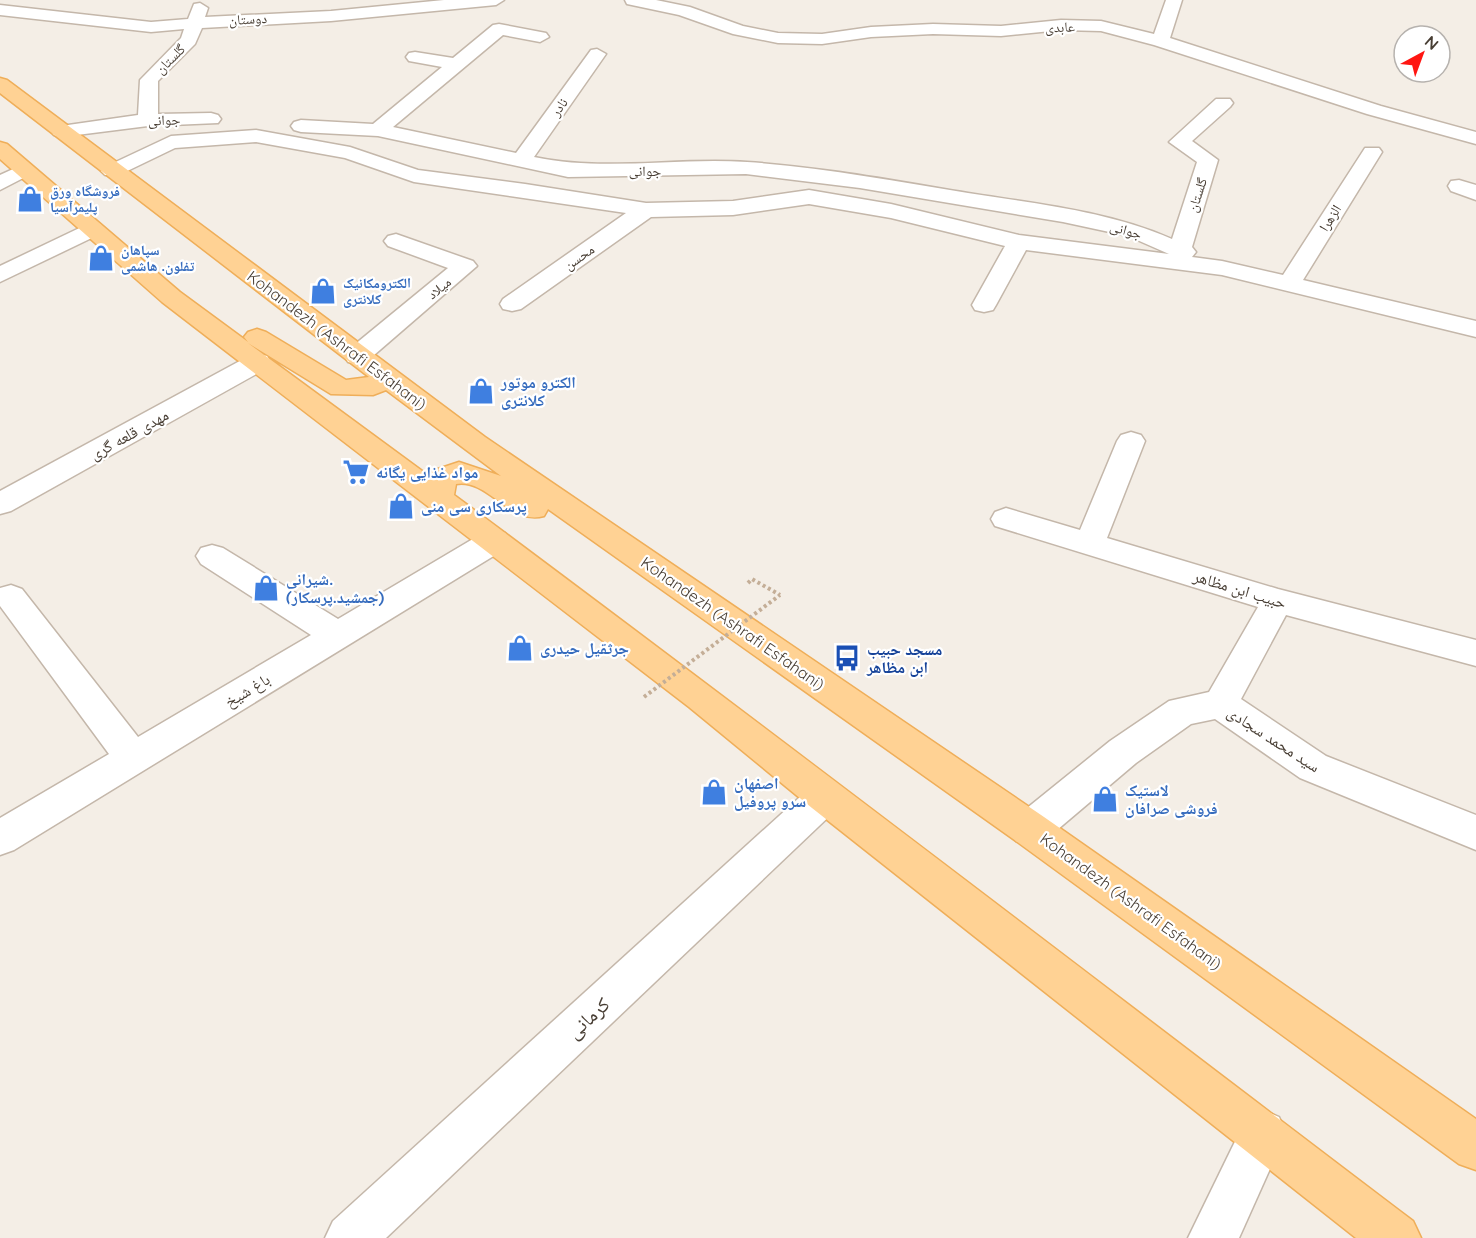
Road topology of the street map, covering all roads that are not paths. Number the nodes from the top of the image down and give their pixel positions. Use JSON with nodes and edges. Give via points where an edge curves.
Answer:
{"nodes":[{"id":1,"x":28,"y":0,"type":"edge"},
{"id":2,"x":205,"y":0,"type":"edge"},
{"id":3,"x":496,"y":0,"type":"edge"},
{"id":4,"x":633,"y":0,"type":"edge"},
{"id":5,"x":1174,"y":0,"type":"edge"},
{"id":6,"x":1,"y":10,"type":"edge"},
{"id":7,"x":195,"y":22,"type":"junction"},
{"id":8,"x":540,"y":37,"type":"dead end"},
{"id":9,"x":1160,"y":41,"type":"junction"},
{"id":10,"x":597,"y":54,"type":"dead end"},
{"id":11,"x":415,"y":57,"type":"dead end"},
{"id":12,"x":458,"y":64,"type":"junction"},
{"id":13,"x":0,"y":84,"type":"edge"},
{"id":14,"x":1223,"y":103,"type":"dead end"},
{"id":15,"x":148,"y":120,"type":"junction"},
{"id":16,"x":378,"y":130,"type":"junction"},
{"id":17,"x":61,"y":131,"type":"junction"},
{"id":18,"x":1476,"y":138,"type":"edge"},
{"id":19,"x":1372,"y":152,"type":"dead end"},
{"id":20,"x":521,"y":161,"type":"junction"},
{"id":21,"x":8,"y":167,"type":"edge"},
{"id":22,"x":112,"y":171,"type":"junction"},
{"id":23,"x":646,"y":210,"type":"junction"},
{"id":24,"x":92,"y":229,"type":"junction"},
{"id":25,"x":396,"y":241,"type":"dead end"},
{"id":26,"x":1019,"y":242,"type":"junction"},
{"id":27,"x":1180,"y":250,"type":"junction"},
{"id":28,"x":1222,"y":268,"type":"junction"},
{"id":29,"x":0,"y":275,"type":"edge"},
{"id":30,"x":1289,"y":284,"type":"junction"},
{"id":31,"x":171,"y":297,"type":"junction"},
{"id":32,"x":512,"y":303,"type":"dead end"},
{"id":33,"x":984,"y":305,"type":"dead end"},
{"id":34,"x":1476,"y":329,"type":"edge"},
{"id":35,"x":357,"y":356,"type":"junction"},
{"id":36,"x":258,"y":362,"type":"junction"},
{"id":37,"x":386,"y":377,"type":"junction"},
{"id":38,"x":1131,"y":441,"type":"dead end"},
{"id":39,"x":4,"y":498,"type":"edge"},
{"id":40,"x":439,"y":499,"type":"junction"},
{"id":41,"x":1006,"y":519,"type":"dead end"},
{"id":42,"x":494,"y":541,"type":"junction"},
{"id":43,"x":1090,"y":543,"type":"junction"},
{"id":44,"x":212,"y":556,"type":"dead end"},
{"id":45,"x":650,"y":566,"type":"junction"},
{"id":46,"x":11,"y":597,"type":"dead end"},
{"id":47,"x":1278,"y":601,"type":"junction"},
{"id":48,"x":337,"y":635,"type":"junction"},
{"id":49,"x":1476,"y":653,"type":"edge"},
{"id":50,"x":1220,"y":704,"type":"junction"},
{"id":51,"x":133,"y":758,"type":"junction"},
{"id":52,"x":825,"y":797,"type":"junction"},
{"id":53,"x":1030,"y":829,"type":"junction"},
{"id":54,"x":1476,"y":833,"type":"edge"},
{"id":55,"x":0,"y":838,"type":"edge"},
{"id":56,"x":1263,"y":1133,"type":"junction"},
{"id":57,"x":1476,"y":1147,"type":"edge"},
{"id":58,"x":350,"y":1238,"type":"edge"},
{"id":59,"x":1213,"y":1238,"type":"edge"},
{"id":60,"x":1396,"y":1238,"type":"edge"}],
"edges":[{"from":1,"to":6,"type":"street"},
{"from":2,"to":7,"type":"street","name":"گلستان"},
{"from":3,"to":7,"type":"street","name":"دوستان","via":[[331,16]]},
{"from":4,"to":9,"type":"street","name":"عابدی","via":[[684,10],[739,30],[778,38],[822,39],[933,29],[1002,31],[1103,17]]},
{"from":5,"to":9,"type":"street"},
{"from":6,"to":7,"type":"street","name":"دوستان","via":[[151,27]]},
{"from":7,"to":15,"type":"street","name":"گلستان","via":[[189,39],[149,80]]},
{"from":8,"to":12,"type":"street","via":[[499,29]]},
{"from":9,"to":18,"type":"street","name":"عابدی","via":[[1374,110]]},
{"from":10,"to":20,"type":"street","name":"نادر"},
{"from":11,"to":12,"type":"street"},
{"from":12,"to":16,"type":"street"},
{"from":13,"to":17,"type":"main road","name":"Kohandezh (Ashrafi Esfahani)"},
{"from":14,"to":27,"type":"street","name":"گلستان","via":[[1179,142],[1208,160]]},
{"from":15,"to":16,"type":"street","name":"جوانی","via":[[239,118],[318,128]]},
{"from":15,"to":17,"type":"street","name":"جوانی"},
{"from":16,"to":20,"type":"street","name":"جوانی"},
{"from":17,"to":22,"type":"main road","name":"Kohandezh (Ashrafi Esfahani)"},
{"from":19,"to":30,"type":"street","name":"الزهرا"},
{"from":20,"to":27,"type":"street","name":"جوانی","via":[[568,171],[746,168],[860,182],[1063,214],[1135,231]]},
{"from":21,"to":24,"type":"main road"},
{"from":22,"to":23,"type":"street","name":"جوانی","via":[[171,142],[256,136],[350,153],[414,176]]},
{"from":22,"to":35,"type":"main road","name":"Kohandezh (Ashrafi Esfahani)"},
{"from":23,"to":26,"type":"street","name":"جوانی","via":[[733,208],[809,197],[891,211]]},
{"from":23,"to":32,"type":"street","name":"محسن"},
{"from":24,"to":29,"type":"street"},
{"from":24,"to":31,"type":"main road"},
{"from":25,"to":35,"type":"street","name":"میلاد","via":[[465,266]]},
{"from":26,"to":28,"type":"street","name":"جوانی"},
{"from":26,"to":33,"type":"street"},
{"from":27,"to":28,"type":"street","name":"جوانی"},
{"from":28,"to":30,"type":"street","name":"جوانی"},
{"from":30,"to":34,"type":"street","name":"جوانی"},
{"from":31,"to":36,"type":"main road"},
{"from":31,"to":37,"type":"main road","via":[[258,337],[341,388],[373,387]]},
{"from":35,"to":37,"type":"main road","name":"Kohandezh (Ashrafi Esfahani)"},
{"from":36,"to":39,"type":"street","name":"مهدی قلعه گری"},
{"from":36,"to":40,"type":"main road"},
{"from":37,"to":45,"type":"main road","name":"Kohandezh (Ashrafi Esfahani)"},
{"from":38,"to":43,"type":"street"},
{"from":40,"to":42,"type":"main road"},
{"from":40,"to":45,"type":"main road","via":[[442,478],[459,472],[489,482],[568,533]]},
{"from":41,"to":43,"type":"street","name":"حبیب ابن مظاهر"},
{"from":42,"to":48,"type":"street","name":"باغ شیخ"},
{"from":42,"to":52,"type":"main road","via":[[701,697]]},
{"from":43,"to":47,"type":"street","name":"حبیب ابن مظاهر"},
{"from":44,"to":48,"type":"street"},
{"from":45,"to":53,"type":"main road","name":"Kohandezh (Ashrafi Esfahani)"},
{"from":46,"to":51,"type":"street"},
{"from":47,"to":49,"type":"street","name":"حبیب ابن مظاهر"},
{"from":47,"to":50,"type":"street"},
{"from":48,"to":51,"type":"street","name":"باغ شیخ"},
{"from":50,"to":53,"type":"street","name":"سید محمد سجادی","via":[[1182,711],[1123,752]]},
{"from":50,"to":54,"type":"street","name":"سید محمد سجادی","via":[[1313,767]]},
{"from":51,"to":55,"type":"street","name":"باغ شیخ"},
{"from":52,"to":56,"type":"main road"},
{"from":52,"to":58,"type":"street","name":"کرمانی"},
{"from":53,"to":57,"type":"main road","name":"Kohandezh (Ashrafi Esfahani)"},
{"from":56,"to":59,"type":"street"},
{"from":56,"to":60,"type":"main road"}]}
